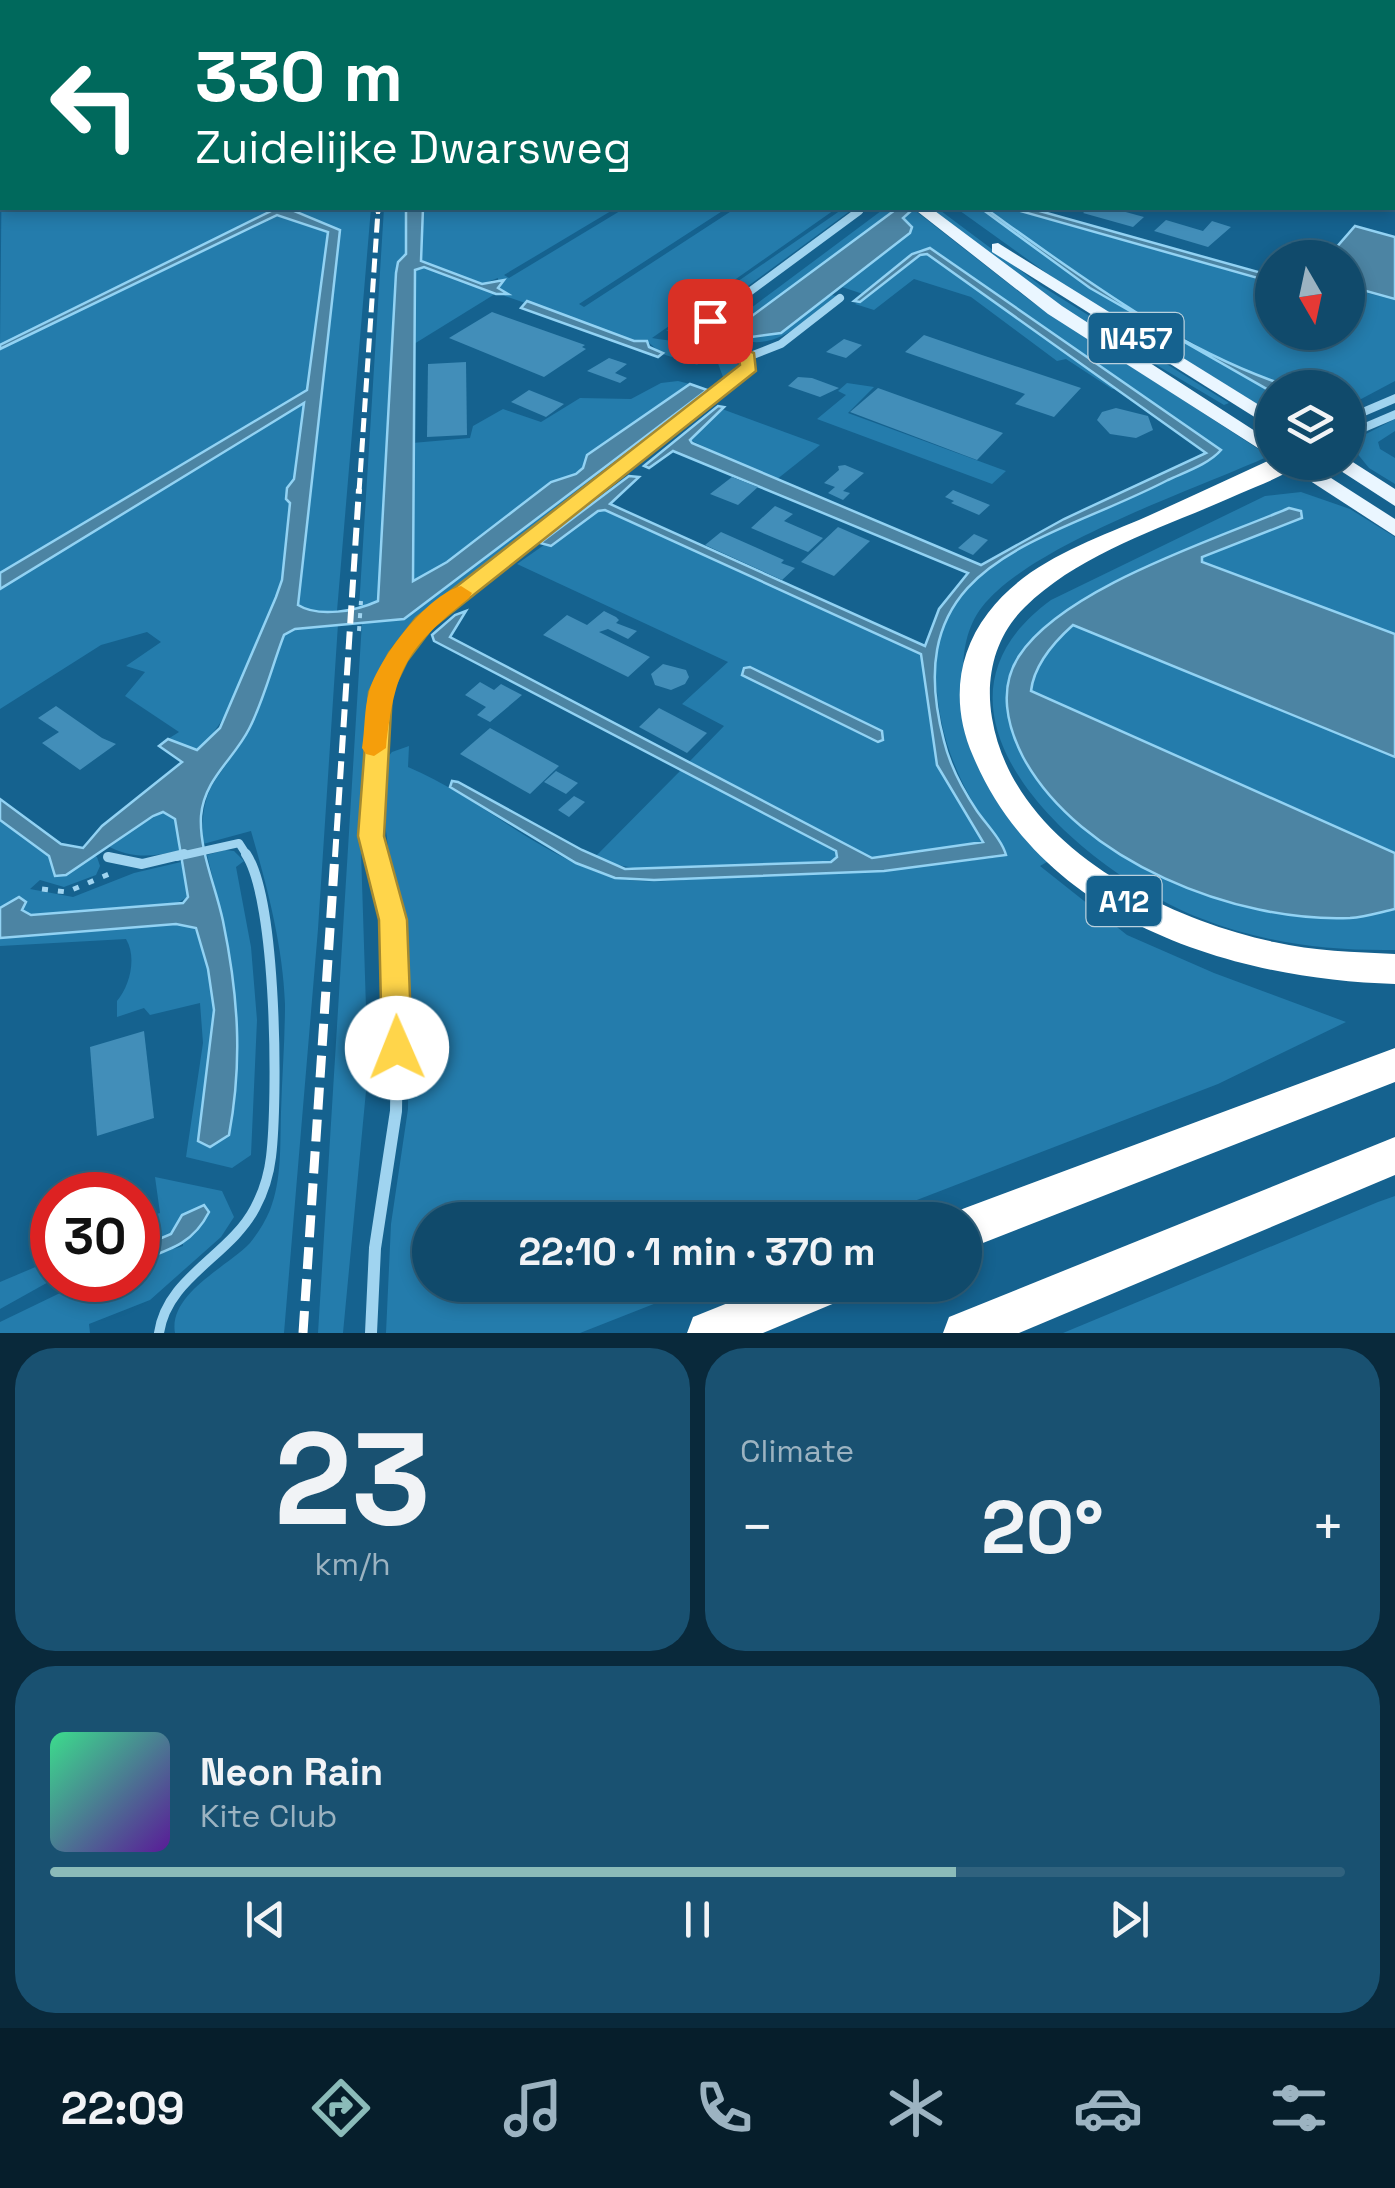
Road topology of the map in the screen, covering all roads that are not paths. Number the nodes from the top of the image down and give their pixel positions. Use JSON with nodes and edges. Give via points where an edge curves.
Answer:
{"nodes":[{"id":1,"x":860,"y":210,"type":"edge"},
{"id":2,"x":924,"y":210,"type":"edge"},
{"id":3,"x":950,"y":210,"type":"edge"},
{"id":4,"x":840,"y":298,"type":"dead end"},
{"id":5,"x":748,"y":356,"type":"junction"},
{"id":6,"x":1395,"y":398,"type":"edge"},
{"id":7,"x":1255,"y":411,"type":"edge"},
{"id":8,"x":1365,"y":411,"type":"edge"},
{"id":9,"x":1395,"y":414,"type":"edge"},
{"id":10,"x":1365,"y":427,"type":"edge"},
{"id":11,"x":1255,"y":439,"type":"edge"},
{"id":12,"x":1255,"y":477,"type":"edge"},
{"id":13,"x":1365,"y":479,"type":"edge"},
{"id":14,"x":1317,"y":480,"type":"edge"},
{"id":15,"x":1395,"y":498,"type":"edge"},
{"id":16,"x":1395,"y":529,"type":"edge"},
{"id":17,"x":108,"y":857,"type":"dead end"},
{"id":18,"x":1395,"y":970,"type":"edge"},
{"id":19,"x":1395,"y":1065,"type":"edge"},
{"id":20,"x":1395,"y":1156,"type":"edge"},
{"id":21,"x":982,"y":1223,"type":"edge"},
{"id":22,"x":785,"y":1302,"type":"edge"},
{"id":23,"x":160,"y":1333,"type":"edge"},
{"id":24,"x":371,"y":1333,"type":"edge"},
{"id":25,"x":709,"y":1333,"type":"edge"},
{"id":26,"x":965,"y":1333,"type":"edge"}],
"edges":[{"from":1,"to":5,"type":"street","via":[[710,321],[710,339]]},
{"from":2,"to":11,"type":"main road","number":"N457","via":[[1034,295]]},
{"from":3,"to":7,"type":"main road","number":"N457","via":[[1034,274]]},
{"from":4,"to":5,"type":"street","via":[[781,344]]},
{"from":5,"to":24,"type":"street","via":[[741,376],[424,623],[381,692],[371,836],[393,920],[397,1064]]},
{"from":6,"to":8,"type":"street"},
{"from":9,"to":10,"type":"street"},
{"from":12,"to":18,"type":"highway","number":"A12","via":[[1088,552],[1028,588],[999,618],[983,648],[974,687],[978,730],[999,780],[1031,826],[1136,907],[1266,958]]},
{"from":13,"to":15,"type":"main road"},
{"from":14,"to":16,"type":"main road"},
{"from":17,"to":23,"type":"lane","via":[[126,865],[238,843],[251,858],[268,944],[271,1158],[262,1191],[230,1245],[170,1298],[160,1312]]},
{"from":19,"to":21,"type":"highway"},
{"from":20,"to":26,"type":"highway"},
{"from":22,"to":25,"type":"highway"}]}
